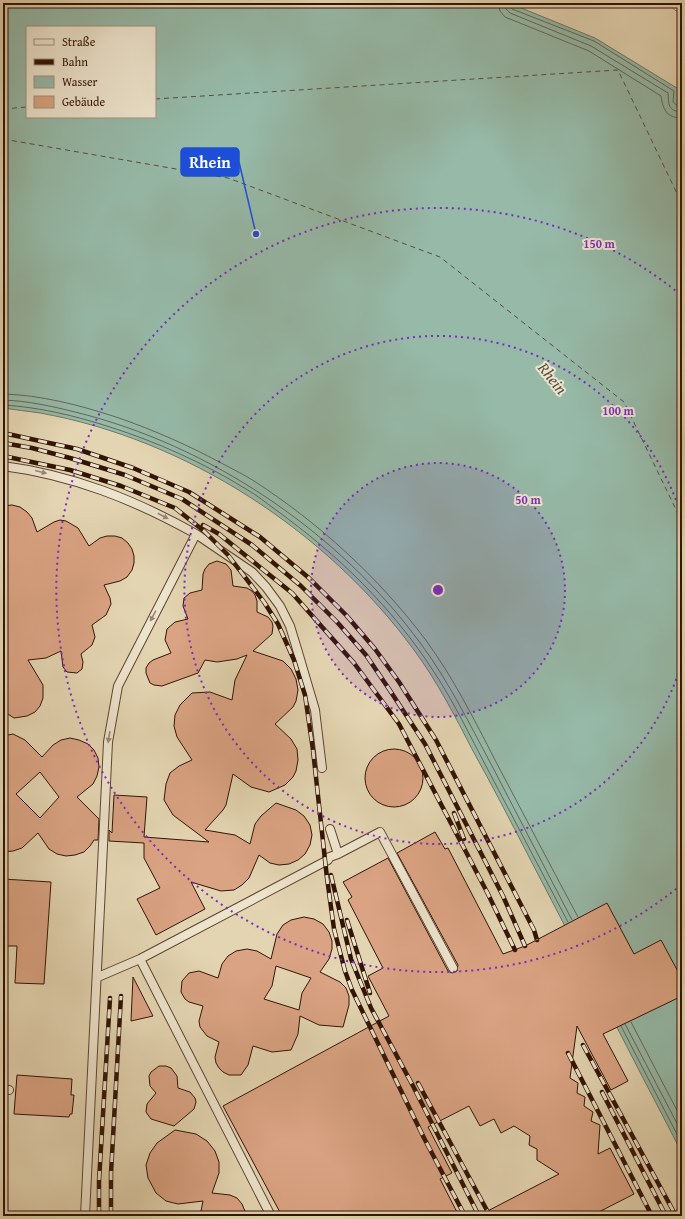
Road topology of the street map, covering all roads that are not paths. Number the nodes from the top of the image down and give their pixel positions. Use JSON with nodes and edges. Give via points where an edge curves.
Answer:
{"nodes":[{"id":1,"x":3,"y":466,"type":"edge"},
{"id":2,"x":196,"y":534,"type":"junction"},
{"id":3,"x":322,"y":768,"type":"dead end"},
{"id":4,"x":330,"y":829,"type":"dead end"},
{"id":5,"x":338,"y":854,"type":"junction"},
{"id":6,"x":140,"y":959,"type":"junction"},
{"id":7,"x":453,"y":968,"type":"dead end"},
{"id":8,"x":98,"y":977,"type":"junction"},
{"id":9,"x":85,"y":1216,"type":"edge"},
{"id":10,"x":271,"y":1216,"type":"edge"}],
"edges":[{"from":1,"to":2,"type":"lane","one_way":true,"via":[[68,479],[116,495]]},
{"from":2,"to":3,"type":"lane","via":[[252,572],[280,606],[290,626],[315,710]]},
{"from":2,"to":8,"type":"lane","one_way":true,"via":[[118,686],[108,742]]},
{"from":4,"to":5,"type":"lane"},
{"from":5,"to":6,"type":"lane"},
{"from":5,"to":7,"type":"lane","via":[[380,832]]},
{"from":6,"to":8,"type":"lane"},
{"from":6,"to":10,"type":"lane"},
{"from":8,"to":9,"type":"lane"}]}
